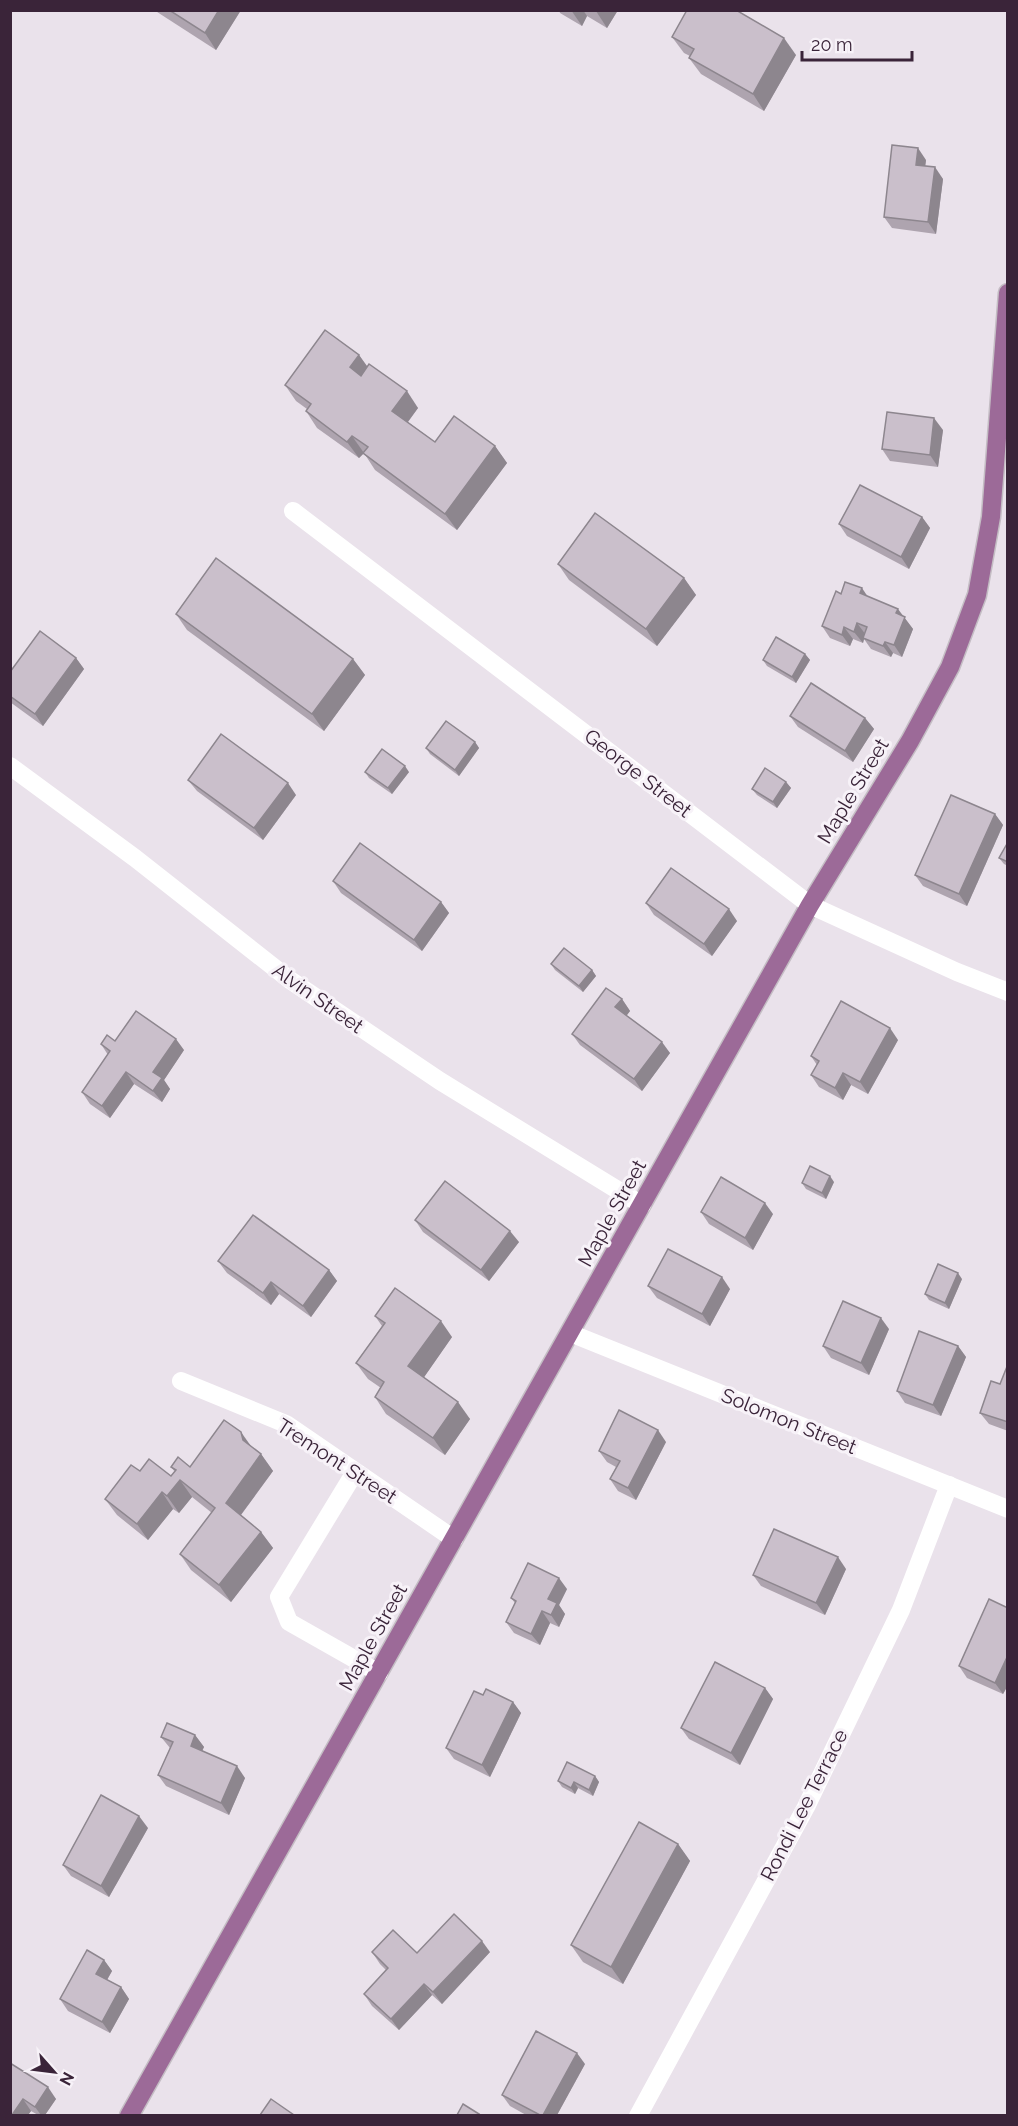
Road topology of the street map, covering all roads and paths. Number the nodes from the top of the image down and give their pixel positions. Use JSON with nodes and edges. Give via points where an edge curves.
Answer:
{"nodes":[{"id":1,"x":1008,"y":293,"type":"edge"},
{"id":2,"x":293,"y":511,"type":"dead end"},
{"id":3,"x":10,"y":766,"type":"edge"},
{"id":4,"x":810,"y":905,"type":"junction"},
{"id":5,"x":1008,"y":992,"type":"edge"},
{"id":6,"x":642,"y":1205,"type":"junction"},
{"id":7,"x":570,"y":1333,"type":"junction"},
{"id":8,"x":181,"y":1381,"type":"dead end"},
{"id":9,"x":355,"y":1472,"type":"junction"},
{"id":10,"x":949,"y":1485,"type":"junction"},
{"id":11,"x":1008,"y":1509,"type":"edge"},
{"id":12,"x":454,"y":1539,"type":"junction"},
{"id":13,"x":379,"y":1673,"type":"junction"},
{"id":14,"x":129,"y":2115,"type":"edge"},
{"id":15,"x":638,"y":2115,"type":"edge"}],
"edges":[{"from":1,"to":4,"type":"main road","name":"Maple Street","via":[[991,517],[977,595],[950,667],[910,741]]},
{"from":2,"to":4,"type":"street","name":"George Street"},
{"from":3,"to":6,"type":"street","name":"Alvin Street","via":[[290,980],[440,1081]]},
{"from":4,"to":5,"type":"street","name":"George Street"},
{"from":4,"to":6,"type":"main road","name":"Maple Street"},
{"from":6,"to":7,"type":"main road","name":"Maple Street"},
{"from":7,"to":10,"type":"street","name":"Solomon Street"},
{"from":7,"to":12,"type":"main road","name":"Maple Street"},
{"from":8,"to":9,"type":"street","name":"Tremont Street","via":[[286,1424]]},
{"from":9,"to":12,"type":"street","name":"Tremont Street"},
{"from":9,"to":13,"type":"street","via":[[279,1597],[289,1622]]},
{"from":10,"to":11,"type":"street","name":"Solomon Street"},
{"from":10,"to":15,"type":"street","name":"Rondi Lee Terrace","via":[[901,1610],[806,1807]]},
{"from":12,"to":13,"type":"main road","name":"Maple Street"},
{"from":13,"to":14,"type":"main road","name":"Maple Street"}]}
